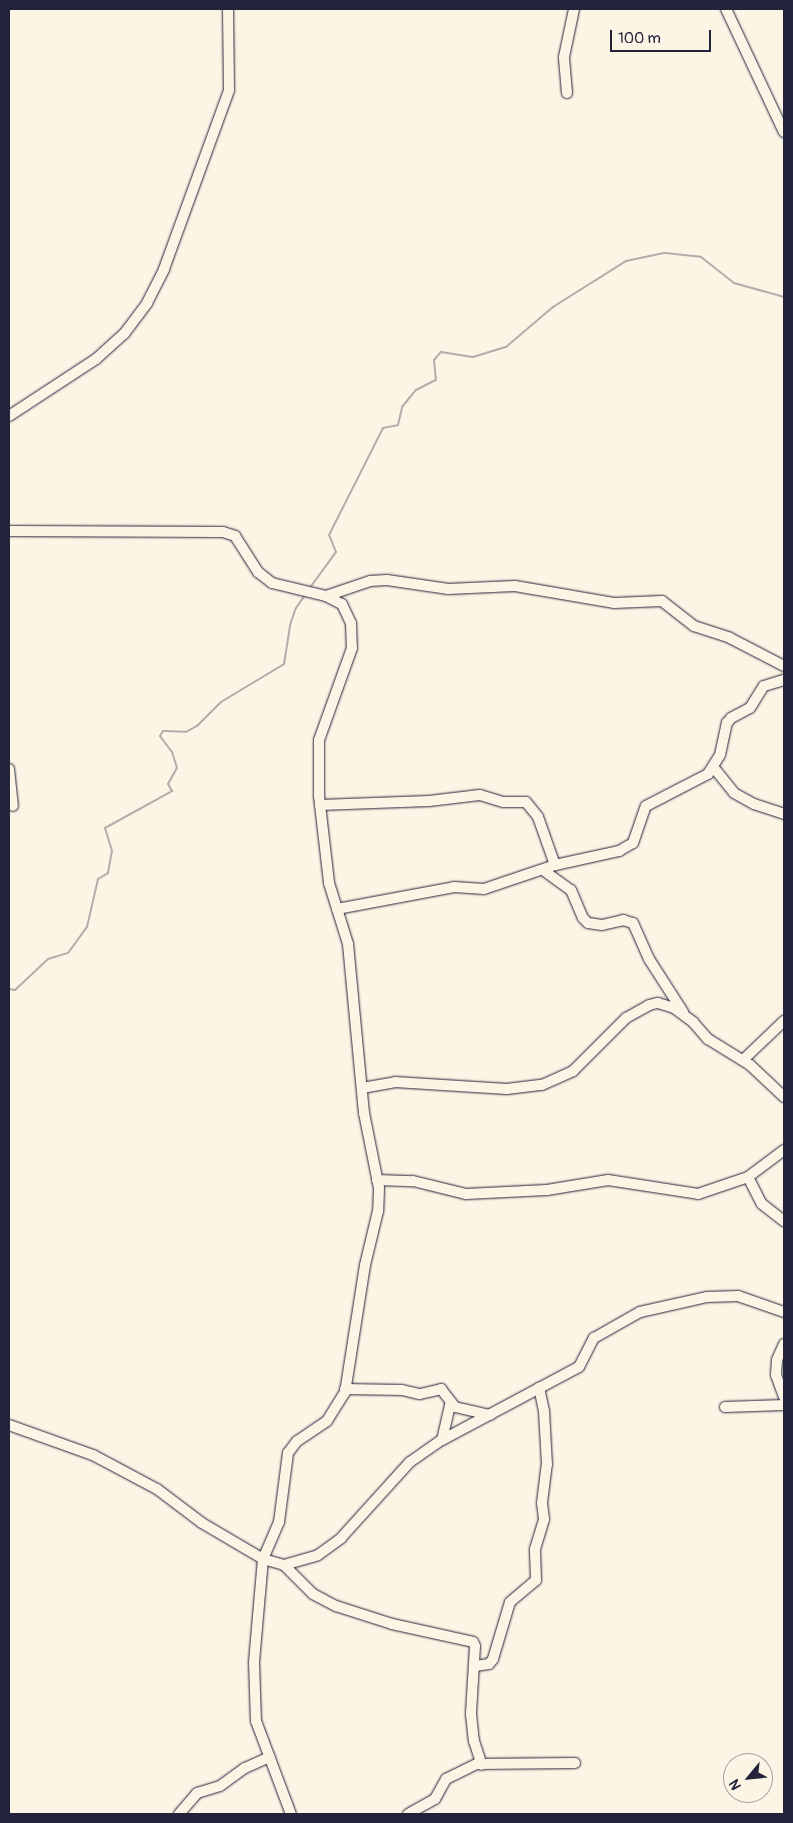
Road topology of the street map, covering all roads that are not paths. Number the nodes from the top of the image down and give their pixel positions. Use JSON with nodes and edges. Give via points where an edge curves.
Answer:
{"nodes":[{"id":1,"x":228,"y":9,"type":"edge"},
{"id":2,"x":574,"y":9,"type":"edge"},
{"id":3,"x":726,"y":9,"type":"edge"},
{"id":4,"x":567,"y":94,"type":"dead end"},
{"id":5,"x":784,"y":132,"type":"edge"},
{"id":6,"x":9,"y":416,"type":"edge"},
{"id":7,"x":9,"y":531,"type":"edge"},
{"id":8,"x":326,"y":596,"type":"junction"},
{"id":9,"x":784,"y":666,"type":"edge"},
{"id":10,"x":784,"y":680,"type":"edge"},
{"id":11,"x":714,"y":768,"type":"junction"},
{"id":12,"x":9,"y":769,"type":"edge"},
{"id":13,"x":320,"y":805,"type":"junction"},
{"id":14,"x":12,"y":806,"type":"dead end"},
{"id":15,"x":784,"y":814,"type":"edge"},
{"id":16,"x":556,"y":865,"type":"junction"},
{"id":17,"x":543,"y":870,"type":"junction"},
{"id":18,"x":337,"y":909,"type":"junction"},
{"id":19,"x":684,"y":1015,"type":"junction"},
{"id":20,"x":784,"y":1020,"type":"edge"},
{"id":21,"x":743,"y":1060,"type":"junction"},
{"id":22,"x":362,"y":1088,"type":"junction"},
{"id":23,"x":784,"y":1097,"type":"edge"},
{"id":24,"x":784,"y":1150,"type":"edge"},
{"id":25,"x":748,"y":1177,"type":"junction"},
{"id":26,"x":377,"y":1180,"type":"junction"},
{"id":27,"x":784,"y":1220,"type":"edge"},
{"id":28,"x":784,"y":1312,"type":"edge"},
{"id":29,"x":784,"y":1344,"type":"edge"},
{"id":30,"x":539,"y":1388,"type":"junction"},
{"id":31,"x":345,"y":1390,"type":"junction"},
{"id":32,"x":784,"y":1397,"type":"edge"},
{"id":33,"x":451,"y":1402,"type":"junction"},
{"id":34,"x":784,"y":1405,"type":"edge"},
{"id":35,"x":725,"y":1407,"type":"dead end"},
{"id":36,"x":491,"y":1415,"type":"junction"},
{"id":37,"x":9,"y":1425,"type":"edge"},
{"id":38,"x":442,"y":1440,"type":"junction"},
{"id":39,"x":263,"y":1559,"type":"junction"},
{"id":40,"x":284,"y":1565,"type":"junction"},
{"id":41,"x":475,"y":1666,"type":"junction"},
{"id":42,"x":270,"y":1757,"type":"junction"},
{"id":43,"x":575,"y":1763,"type":"dead end"},
{"id":44,"x":482,"y":1765,"type":"junction"},
{"id":45,"x":179,"y":1814,"type":"edge"},
{"id":46,"x":291,"y":1814,"type":"edge"},
{"id":47,"x":408,"y":1814,"type":"edge"}],
"edges":[{"from":1,"to":6,"type":"street","via":[[229,90],[164,269],[147,303],[124,334],[96,359]]},
{"from":2,"to":4,"type":"street","via":[[564,57]]},
{"from":3,"to":5,"type":"street"},
{"from":7,"to":8,"type":"street","via":[[223,532],[234,536],[258,572],[272,583]]},
{"from":8,"to":9,"type":"street","via":[[370,581],[387,580],[448,589],[516,586],[614,603],[662,601],[694,626],[730,638]]},
{"from":8,"to":13,"type":"street","via":[[342,604],[349,613],[354,637],[343,678],[319,740]]},
{"from":10,"to":11,"type":"street","via":[[764,686],[750,708],[727,723]]},
{"from":11,"to":15,"type":"street","via":[[734,793]]},
{"from":11,"to":16,"type":"street","via":[[698,780],[646,806],[633,843],[619,851]]},
{"from":12,"to":14,"type":"street"},
{"from":13,"to":16,"type":"street","via":[[429,801],[480,795],[503,802],[526,802],[538,817]]},
{"from":13,"to":18,"type":"street","via":[[329,883]]},
{"from":16,"to":17,"type":"street"},
{"from":17,"to":18,"type":"street","via":[[484,889],[454,887]]},
{"from":17,"to":19,"type":"street","via":[[571,890],[588,923],[602,925],[623,920],[633,924],[649,959]]},
{"from":18,"to":22,"type":"street","via":[[348,944]]},
{"from":19,"to":21,"type":"street","via":[[720,1049]]},
{"from":19,"to":22,"type":"street","via":[[665,1003],[649,1004],[626,1018],[573,1071],[542,1085],[507,1089],[403,1082]]},
{"from":20,"to":21,"type":"street"},
{"from":21,"to":23,"type":"street"},
{"from":22,"to":26,"type":"street"},
{"from":24,"to":25,"type":"street"},
{"from":25,"to":26,"type":"street","via":[[698,1194],[608,1180],[540,1191],[466,1194],[413,1181]]},
{"from":25,"to":27,"type":"street","via":[[762,1204]]},
{"from":26,"to":31,"type":"street","via":[[378,1211]]},
{"from":28,"to":30,"type":"street","via":[[738,1296],[707,1297],[640,1312],[594,1338],[579,1367]]},
{"from":29,"to":32,"type":"street","via":[[777,1360],[776,1375]]},
{"from":30,"to":36,"type":"street"},
{"from":30,"to":41,"type":"street","via":[[548,1465],[542,1503],[544,1519],[535,1549],[536,1580],[510,1602],[493,1659],[489,1664]]},
{"from":31,"to":33,"type":"street","via":[[402,1390],[420,1394],[441,1389]]},
{"from":31,"to":39,"type":"street","via":[[327,1421],[297,1440],[288,1452],[279,1522]]},
{"from":33,"to":36,"type":"street","via":[[464,1412]]},
{"from":33,"to":38,"type":"street"},
{"from":34,"to":35,"type":"street"},
{"from":36,"to":38,"type":"street"},
{"from":37,"to":39,"type":"street","via":[[93,1455],[157,1489],[202,1523]]},
{"from":38,"to":40,"type":"street","via":[[410,1462],[341,1538],[318,1555]]},
{"from":39,"to":40,"type":"street"},
{"from":39,"to":42,"type":"street","via":[[254,1662],[256,1721]]},
{"from":40,"to":41,"type":"street","via":[[313,1594],[336,1606],[392,1624],[470,1640],[475,1646]]},
{"from":41,"to":44,"type":"street","via":[[471,1714],[474,1740]]},
{"from":42,"to":45,"type":"street","via":[[245,1768],[220,1786],[197,1793]]},
{"from":42,"to":46,"type":"street"},
{"from":43,"to":44,"type":"street"},
{"from":44,"to":47,"type":"street","via":[[466,1768],[446,1779],[435,1799]]}]}
